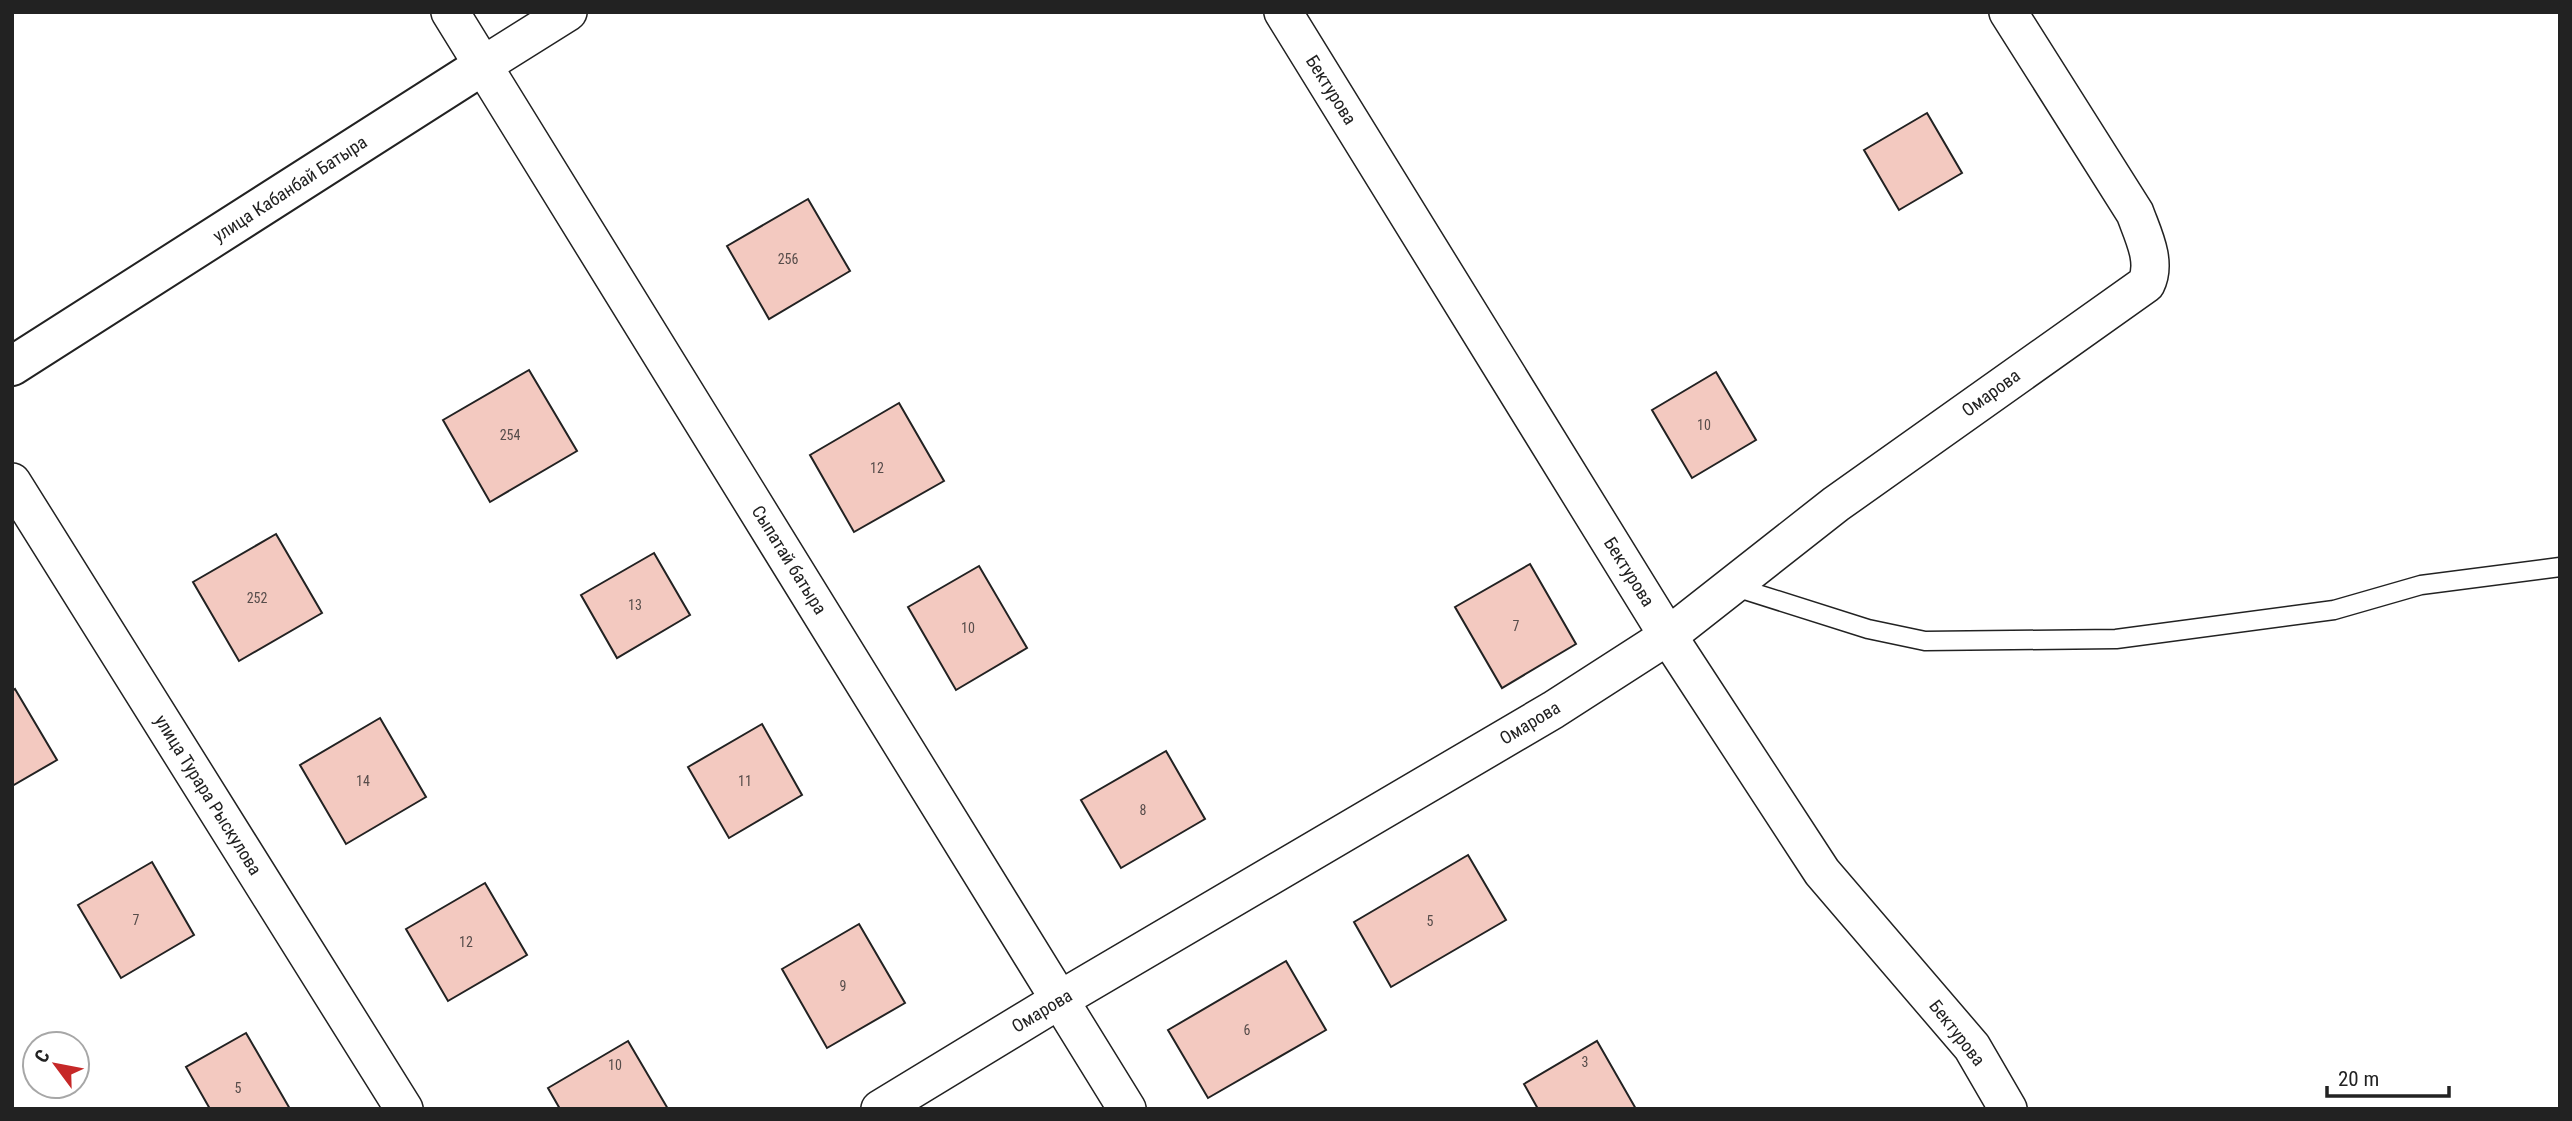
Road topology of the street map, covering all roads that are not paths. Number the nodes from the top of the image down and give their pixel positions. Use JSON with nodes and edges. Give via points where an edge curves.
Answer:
{"nodes":[{"id":1,"x":450,"y":12,"type":"edge"},
{"id":2,"x":568,"y":12,"type":"edge"},
{"id":3,"x":1283,"y":12,"type":"edge"},
{"id":4,"x":2008,"y":12,"type":"edge"},
{"id":5,"x":482,"y":66,"type":"junction"},
{"id":6,"x":12,"y":366,"type":"edge"},
{"id":7,"x":12,"y":482,"type":"edge"},
{"id":8,"x":2560,"y":567,"type":"edge"},
{"id":9,"x":1732,"y":586,"type":"junction"},
{"id":10,"x":1668,"y":636,"type":"junction"},
{"id":11,"x":1061,"y":999,"type":"junction"},
{"id":12,"x":404,"y":1109,"type":"edge"},
{"id":13,"x":880,"y":1109,"type":"edge"},
{"id":14,"x":1127,"y":1109,"type":"edge"},
{"id":15,"x":2008,"y":1109,"type":"edge"}],
"edges":[{"from":1,"to":5,"type":"street","name":"Сыпатай батыра"},
{"from":2,"to":5,"type":"street","name":"улица Кабанбай Батыра"},
{"from":3,"to":10,"type":"street","name":"Бектурова"},
{"from":4,"to":9,"type":"street","name":"Омарова","via":[[2135,213],[2151,274],[2146,284],[1836,504]]},
{"from":5,"to":6,"type":"street","name":"улица Кабанбай Батыра"},
{"from":5,"to":11,"type":"street","name":"Сыпатай батыра"},
{"from":7,"to":12,"type":"street","name":"улица Турара Рыскулова"},
{"from":8,"to":9,"type":"lane","via":[[2421,585],[2334,610],[2116,639],[1925,641],[1868,629]]},
{"from":9,"to":10,"type":"street","name":"Омарова"},
{"from":10,"to":11,"type":"street","name":"Омарова","via":[[1553,710]]},
{"from":10,"to":15,"type":"street","name":"Бектурова","via":[[1822,873],[1972,1047]]},
{"from":11,"to":13,"type":"street","name":"Омарова"},
{"from":11,"to":14,"type":"street","name":"Сыпатай батыра"}]}
